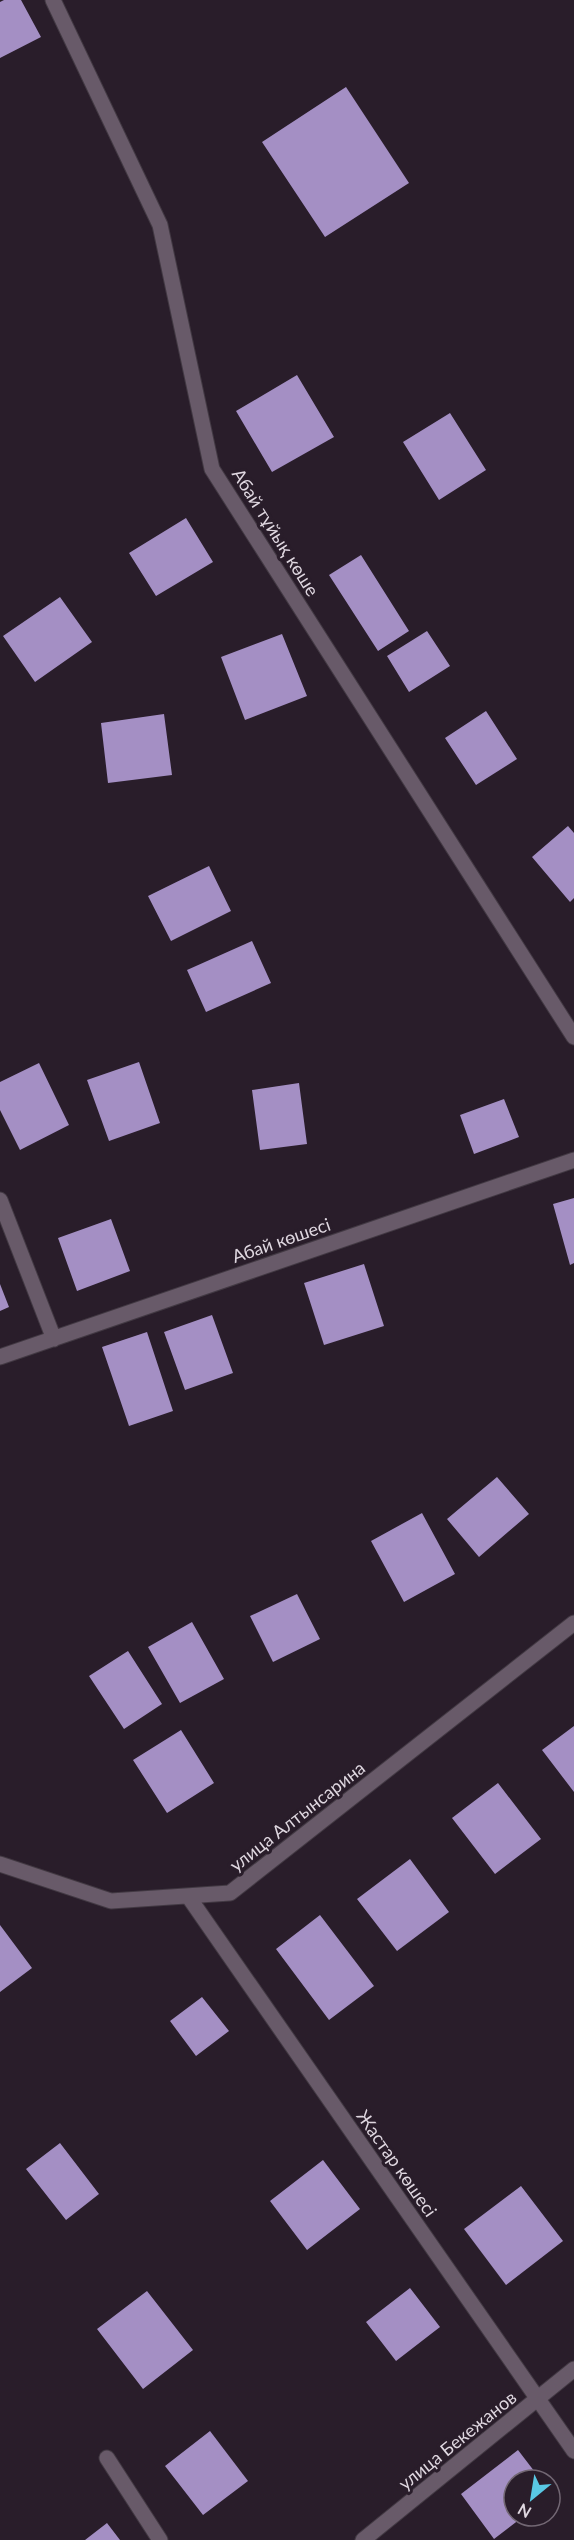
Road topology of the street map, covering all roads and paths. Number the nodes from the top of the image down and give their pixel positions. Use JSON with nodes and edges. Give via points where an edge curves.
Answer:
{"nodes":[{"id":1,"x":53,"y":0,"type":"edge"},
{"id":2,"x":574,"y":1037,"type":"edge"},
{"id":3,"x":574,"y":1160,"type":"edge"},
{"id":4,"x":0,"y":1200,"type":"edge"},
{"id":5,"x":54,"y":1339,"type":"junction"},
{"id":6,"x":0,"y":1357,"type":"edge"},
{"id":7,"x":574,"y":1623,"type":"edge"},
{"id":8,"x":0,"y":1864,"type":"edge"},
{"id":9,"x":188,"y":1896,"type":"junction"},
{"id":10,"x":574,"y":2369,"type":"edge"},
{"id":11,"x":538,"y":2399,"type":"junction"},
{"id":12,"x":574,"y":2451,"type":"edge"},
{"id":13,"x":107,"y":2458,"type":"dead end"},
{"id":14,"x":160,"y":2540,"type":"edge"},
{"id":15,"x":363,"y":2540,"type":"edge"}],
"edges":[{"from":1,"to":2,"type":"street","name":"Абай тұйық көше","via":[[160,225],[212,469]]},
{"from":3,"to":5,"type":"street","name":"Абай көшесі"},
{"from":4,"to":5,"type":"street"},
{"from":5,"to":6,"type":"street","name":"Абай көшесі"},
{"from":7,"to":9,"type":"street","name":"улица Алтынсарина","via":[[230,1893]]},
{"from":8,"to":9,"type":"street","name":"улица Алтынсарина","via":[[111,1901]]},
{"from":9,"to":11,"type":"street","name":"Жастар көшесі"},
{"from":10,"to":11,"type":"street","name":"улица Бекежанов"},
{"from":11,"to":12,"type":"street","name":"Жастар көшесі"},
{"from":11,"to":15,"type":"street","name":"улица Бекежанов"},
{"from":13,"to":14,"type":"street"}]}
